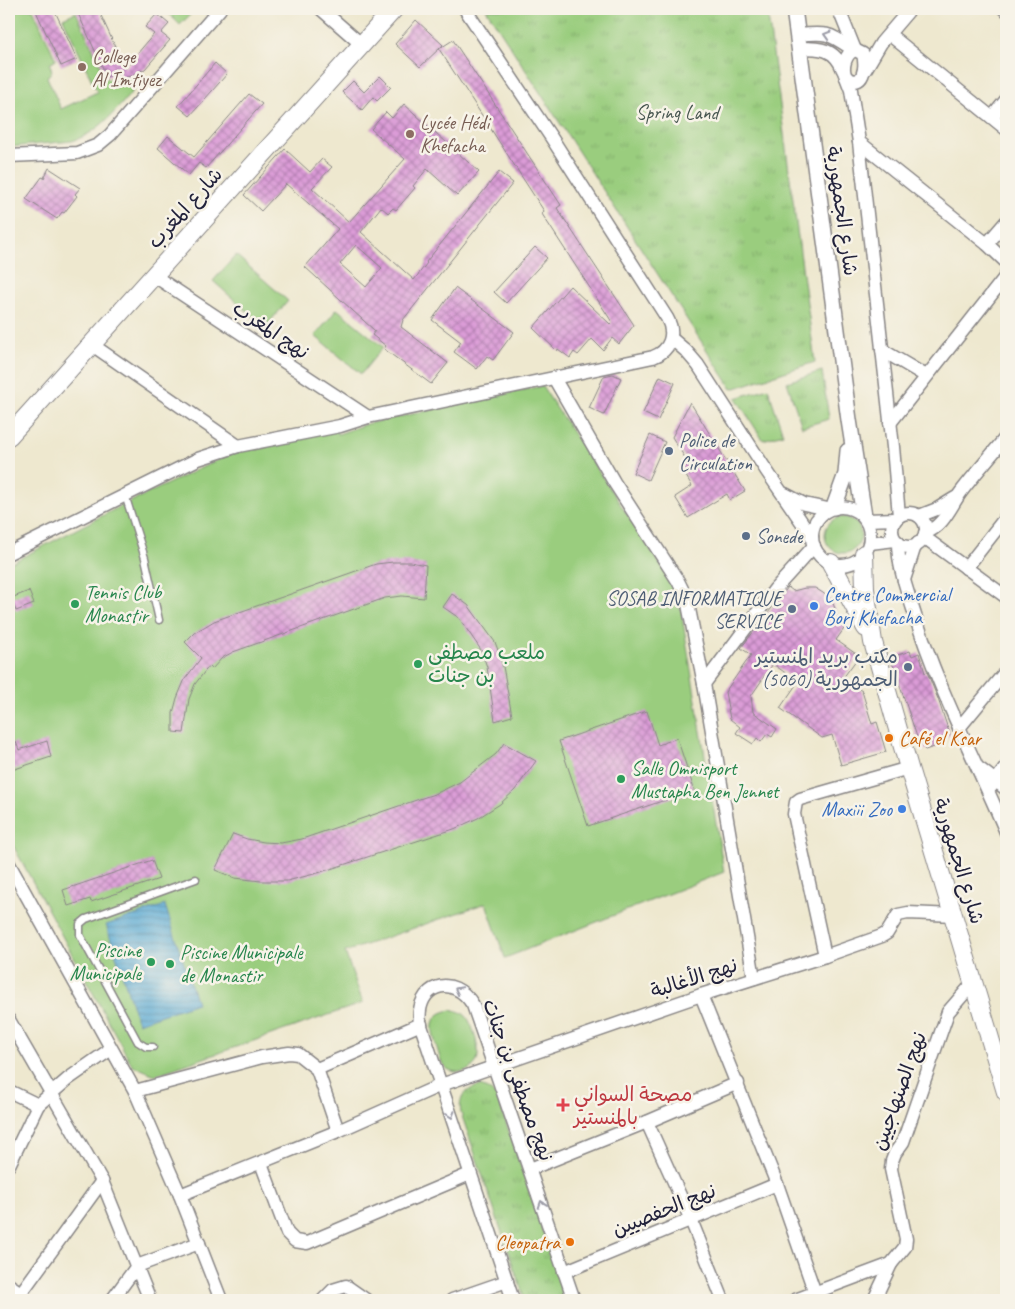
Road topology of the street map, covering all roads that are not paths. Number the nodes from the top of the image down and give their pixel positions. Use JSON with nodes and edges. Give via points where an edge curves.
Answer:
{"nodes":[{"id":1,"x":220,"y":9,"type":"edge"},
{"id":2,"x":321,"y":9,"type":"edge"},
{"id":3,"x":394,"y":9,"type":"edge"},
{"id":4,"x":465,"y":9,"type":"edge"},
{"id":5,"x":794,"y":9,"type":"edge"},
{"id":6,"x":840,"y":9,"type":"edge"},
{"id":7,"x":910,"y":9,"type":"edge"},
{"id":8,"x":885,"y":38,"type":"junction"},
{"id":9,"x":798,"y":42,"type":"junction"},
{"id":10,"x":361,"y":44,"type":"junction"},
{"id":11,"x":855,"y":50,"type":"junction"},
{"id":12,"x":844,"y":73,"type":"junction"},
{"id":13,"x":863,"y":74,"type":"junction"},
{"id":14,"x":1006,"y":100,"type":"edge"},
{"id":15,"x":855,"y":110,"type":"junction"},
{"id":16,"x":992,"y":117,"type":"junction"},
{"id":17,"x":1006,"y":129,"type":"edge"},
{"id":18,"x":859,"y":142,"type":"junction"},
{"id":19,"x":9,"y":156,"type":"edge"},
{"id":20,"x":1006,"y":222,"type":"edge"},
{"id":21,"x":987,"y":244,"type":"junction"},
{"id":22,"x":1006,"y":262,"type":"edge"},
{"id":23,"x":153,"y":275,"type":"junction"},
{"id":24,"x":1006,"y":276,"type":"edge"},
{"id":25,"x":671,"y":338,"type":"junction"},
{"id":26,"x":91,"y":344,"type":"junction"},
{"id":27,"x":882,"y":350,"type":"junction"},
{"id":28,"x":926,"y":376,"type":"junction"},
{"id":29,"x":554,"y":378,"type":"junction"},
{"id":30,"x":368,"y":417,"type":"junction"},
{"id":31,"x":849,"y":420,"type":"junction"},
{"id":32,"x":890,"y":423,"type":"junction"},
{"id":33,"x":9,"y":436,"type":"edge"},
{"id":34,"x":1006,"y":438,"type":"edge"},
{"id":35,"x":238,"y":446,"type":"junction"},
{"id":36,"x":780,"y":491,"type":"junction"},
{"id":37,"x":960,"y":493,"type":"junction"},
{"id":38,"x":125,"y":495,"type":"junction"},
{"id":39,"x":831,"y":508,"type":"junction"},
{"id":40,"x":906,"y":516,"type":"junction"},
{"id":41,"x":1006,"y":517,"type":"edge"},
{"id":42,"x":865,"y":518,"type":"junction"},
{"id":43,"x":922,"y":538,"type":"junction"},
{"id":44,"x":897,"y":541,"type":"junction"},
{"id":45,"x":813,"y":542,"type":"junction"},
{"id":46,"x":867,"y":549,"type":"junction"},
{"id":47,"x":9,"y":553,"type":"edge"},
{"id":48,"x":827,"y":561,"type":"junction"},
{"id":49,"x":966,"y":568,"type":"junction"},
{"id":50,"x":790,"y":572,"type":"junction"},
{"id":51,"x":904,"y":580,"type":"junction"},
{"id":52,"x":1006,"y":597,"type":"edge"},
{"id":53,"x":159,"y":620,"type":"dead end"},
{"id":54,"x":873,"y":642,"type":"junction"},
{"id":55,"x":1006,"y":671,"type":"edge"},
{"id":56,"x":704,"y":684,"type":"junction"},
{"id":57,"x":959,"y":728,"type":"junction"},
{"id":58,"x":1006,"y":767,"type":"edge"},
{"id":59,"x":909,"y":768,"type":"junction"},
{"id":60,"x":997,"y":787,"type":"edge"},
{"id":61,"x":1006,"y":832,"type":"edge"},
{"id":62,"x":9,"y":867,"type":"edge"},
{"id":63,"x":196,"y":879,"type":"dead end"},
{"id":64,"x":954,"y":915,"type":"junction"},
{"id":65,"x":825,"y":956,"type":"junction"},
{"id":66,"x":754,"y":978,"type":"junction"},
{"id":67,"x":974,"y":982,"type":"junction"},
{"id":68,"x":701,"y":995,"type":"junction"},
{"id":69,"x":421,"y":1024,"type":"junction"},
{"id":70,"x":11,"y":1026,"type":"edge"},
{"id":71,"x":153,"y":1047,"type":"dead end"},
{"id":72,"x":111,"y":1049,"type":"junction"},
{"id":73,"x":494,"y":1066,"type":"junction"},
{"id":74,"x":317,"y":1069,"type":"junction"},
{"id":75,"x":738,"y":1083,"type":"junction"},
{"id":76,"x":441,"y":1085,"type":"junction"},
{"id":77,"x":9,"y":1091,"type":"edge"},
{"id":78,"x":135,"y":1091,"type":"junction"},
{"id":79,"x":52,"y":1092,"type":"junction"},
{"id":80,"x":1006,"y":1092,"type":"edge"},
{"id":81,"x":38,"y":1105,"type":"junction"},
{"id":82,"x":647,"y":1122,"type":"junction"},
{"id":83,"x":338,"y":1131,"type":"junction"},
{"id":84,"x":261,"y":1163,"type":"junction"},
{"id":85,"x":9,"y":1164,"type":"edge"},
{"id":86,"x":530,"y":1169,"type":"junction"},
{"id":87,"x":470,"y":1174,"type":"junction"},
{"id":88,"x":102,"y":1181,"type":"junction"},
{"id":89,"x":777,"y":1184,"type":"junction"},
{"id":90,"x":180,"y":1195,"type":"junction"},
{"id":91,"x":691,"y":1220,"type":"junction"},
{"id":92,"x":199,"y":1243,"type":"junction"},
{"id":93,"x":891,"y":1264,"type":"junction"},
{"id":94,"x":137,"y":1266,"type":"junction"},
{"id":95,"x":564,"y":1272,"type":"junction"},
{"id":96,"x":507,"y":1281,"type":"junction"},
{"id":97,"x":9,"y":1285,"type":"edge"},
{"id":98,"x":18,"y":1297,"type":"edge"},
{"id":99,"x":819,"y":1297,"type":"edge"},
{"id":100,"x":799,"y":1299,"type":"edge"},
{"id":101,"x":112,"y":1300,"type":"edge"},
{"id":102,"x":150,"y":1300,"type":"edge"},
{"id":103,"x":221,"y":1300,"type":"edge"},
{"id":104,"x":323,"y":1300,"type":"edge"},
{"id":105,"x":366,"y":1300,"type":"edge"},
{"id":106,"x":452,"y":1300,"type":"edge"},
{"id":107,"x":513,"y":1300,"type":"edge"},
{"id":108,"x":574,"y":1300,"type":"edge"},
{"id":109,"x":723,"y":1300,"type":"edge"},
{"id":110,"x":874,"y":1300,"type":"edge"}],
"edges":[{"from":1,"to":19,"type":"street","via":[[98,145],[77,153]]},
{"from":2,"to":10,"type":"street"},
{"from":3,"to":10,"type":"main road","name":"شارع المغرب"},
{"from":4,"to":25,"type":"street","via":[[668,318]]},
{"from":5,"to":9,"type":"street","name":"شارع الجمهورية"},
{"from":6,"to":11,"type":"street"},
{"from":7,"to":8,"type":"street"},
{"from":8,"to":11,"type":"street","via":[[866,50]]},
{"from":8,"to":13,"type":"street"},
{"from":8,"to":16,"type":"street"},
{"from":11,"to":9,"type":"street","one_way":true,"via":[[823,33]]},
{"from":9,"to":12,"type":"street","via":[[826,50],[840,62]]},
{"from":9,"to":31,"type":"street","name":"شارع الجمهورية"},
{"from":10,"to":23,"type":"main road","name":"شارع المغرب"},
{"from":11,"to":12,"type":"street","via":[[848,55]]},
{"from":11,"to":13,"type":"street","via":[[863,54]]},
{"from":12,"to":13,"type":"street","via":[[855,80]]},
{"from":12,"to":15,"type":"street"},
{"from":13,"to":15,"type":"street"},
{"from":14,"to":16,"type":"street"},
{"from":15,"to":18,"type":"street"},
{"from":16,"to":17,"type":"street"},
{"from":18,"to":21,"type":"street"},
{"from":18,"to":27,"type":"street"},
{"from":20,"to":21,"type":"street"},
{"from":21,"to":22,"type":"street"},
{"from":23,"to":26,"type":"main road","name":"شارع المغرب"},
{"from":23,"to":30,"type":"street","name":"نهج المغرب"},
{"from":24,"to":28,"type":"street"},
{"from":25,"to":29,"type":"street","via":[[664,351],[653,357]]},
{"from":25,"to":36,"type":"street","via":[[698,365]]},
{"from":26,"to":33,"type":"main road","name":"شارع المغرب"},
{"from":26,"to":35,"type":"street"},
{"from":27,"to":28,"type":"street"},
{"from":27,"to":32,"type":"street"},
{"from":28,"to":32,"type":"street"},
{"from":29,"to":30,"type":"street"},
{"from":29,"to":56,"type":"street","via":[[614,482],[684,591]]},
{"from":30,"to":35,"type":"street","via":[[340,426]]},
{"from":31,"to":39,"type":"street","name":"شارع الجمهورية","via":[[846,474]]},
{"from":31,"to":42,"type":"street","name":"شارع الجمهورية"},
{"from":32,"to":40,"type":"street","via":[[896,477]]},
{"from":34,"to":37,"type":"street"},
{"from":35,"to":38,"type":"street","via":[[198,459]]},
{"from":36,"to":39,"type":"street","via":[[804,504]]},
{"from":36,"to":45,"type":"street"},
{"from":37,"to":40,"type":"street","via":[[945,505]]},
{"from":37,"to":43,"type":"street","via":[[945,518]]},
{"from":38,"to":47,"type":"street"},
{"from":38,"to":53,"type":"lane","via":[[145,558]]},
{"from":39,"to":42,"type":"street","via":[[850,507]]},
{"from":39,"to":45,"type":"street","via":[[817,520],[813,528]]},
{"from":40,"to":42,"type":"street"},
{"from":40,"to":43,"type":"street","via":[[925,524]]},
{"from":40,"to":44,"type":"street","via":[[892,531]]},
{"from":41,"to":49,"type":"street"},
{"from":42,"to":46,"type":"street","via":[[871,535]]},
{"from":43,"to":44,"type":"street","via":[[908,546]]},
{"from":43,"to":49,"type":"street"},
{"from":43,"to":51,"type":"street","via":[[914,549]]},
{"from":44,"to":46,"type":"street"},
{"from":44,"to":51,"type":"street"},
{"from":45,"to":48,"type":"street"},
{"from":45,"to":50,"type":"street"},
{"from":46,"to":48,"type":"street","via":[[858,560],[849,564]]},
{"from":46,"to":54,"type":"main road","name":"شارع الجمهورية","via":[[865,589]]},
{"from":48,"to":50,"type":"street"},
{"from":48,"to":54,"type":"main road","name":"شارع الجمهورية"},
{"from":49,"to":52,"type":"street"},
{"from":50,"to":56,"type":"street"},
{"from":51,"to":57,"type":"street","via":[[924,644]]},
{"from":54,"to":59,"type":"main road","name":"شارع الجمهورية"},
{"from":55,"to":57,"type":"street"},
{"from":56,"to":66,"type":"street"},
{"from":57,"to":60,"type":"street","via":[[978,767]]},
{"from":58,"to":60,"type":"street"},
{"from":59,"to":64,"type":"main road","name":"شارع الجمهورية"},
{"from":59,"to":65,"type":"street","via":[[796,802],[794,814]]},
{"from":60,"to":61,"type":"street"},
{"from":62,"to":72,"type":"street"},
{"from":63,"to":71,"type":"lane","via":[[80,924],[80,935],[138,1042]]},
{"from":64,"to":65,"type":"street","name":"نهج الأغالبة","via":[[901,914],[887,933]]},
{"from":64,"to":67,"type":"main road","name":"شارع الجمهورية"},
{"from":65,"to":66,"type":"street","name":"نهج الأغالبة"},
{"from":66,"to":68,"type":"street","name":"نهج الأغالبة"},
{"from":67,"to":80,"type":"main road","name":"شارع الجمهورية"},
{"from":67,"to":93,"type":"street","name":"نهج الصنهاجيين","via":[[949,1009],[903,1142],[892,1161],[906,1239],[905,1247]]},
{"from":68,"to":73,"type":"street","name":"نهج الأغالبة"},
{"from":68,"to":75,"type":"street"},
{"from":73,"to":69,"type":"street","name":"نهج مصطفى بن جنات","one_way":true,"via":[[473,1005],[458,988],[448,986],[428,993],[421,1002]]},
{"from":69,"to":74,"type":"street"},
{"from":69,"to":76,"type":"street","name":"نهج مصطفى بن جنات"},
{"from":70,"to":79,"type":"street"},
{"from":72,"to":78,"type":"street"},
{"from":72,"to":79,"type":"street"},
{"from":73,"to":76,"type":"street","name":"نهج الأغالبة"},
{"from":73,"to":86,"type":"street","name":"نهج مصطفى بن جنات"},
{"from":74,"to":78,"type":"street","via":[[298,1054],[289,1053],[262,1057]]},
{"from":74,"to":83,"type":"street"},
{"from":75,"to":82,"type":"street"},
{"from":75,"to":89,"type":"street"},
{"from":76,"to":83,"type":"street","name":"نهج الأغالبة"},
{"from":76,"to":87,"type":"street","name":"نهج مصطفى بن جنات","one_way":true},
{"from":77,"to":81,"type":"street"},
{"from":78,"to":90,"type":"street"},
{"from":79,"to":81,"type":"street"},
{"from":79,"to":88,"type":"street"},
{"from":81,"to":85,"type":"street"},
{"from":82,"to":86,"type":"street"},
{"from":82,"to":91,"type":"street"},
{"from":83,"to":84,"type":"street","name":"نهج الأغالبة"},
{"from":84,"to":87,"type":"street","via":[[287,1234],[295,1241],[307,1243]]},
{"from":84,"to":90,"type":"street","name":"نهج الأغالبة"},
{"from":95,"to":86,"type":"street","name":"نهج مصطفى بن جنات","one_way":true},
{"from":87,"to":96,"type":"street","name":"نهج مصطفى بن جنات"},
{"from":88,"to":94,"type":"street"},
{"from":88,"to":98,"type":"street"},
{"from":89,"to":91,"type":"street","name":"نهج الحفصيين"},
{"from":89,"to":99,"type":"street"},
{"from":90,"to":92,"type":"street"},
{"from":91,"to":95,"type":"street","name":"نهج الحفصيين"},
{"from":91,"to":109,"type":"street"},
{"from":92,"to":94,"type":"street"},
{"from":92,"to":103,"type":"street"},
{"from":93,"to":99,"type":"street"},
{"from":93,"to":110,"type":"street","name":"نهج الصنهاجيين"},
{"from":94,"to":101,"type":"street"},
{"from":94,"to":102,"type":"street"},
{"from":95,"to":108,"type":"street","name":"نهج مصطفى بن جنات"},
{"from":96,"to":106,"type":"street"},
{"from":96,"to":107,"type":"street","name":"نهج مصطفى بن جنات"},
{"from":97,"to":98,"type":"street"},
{"from":99,"to":100,"type":"street"},
{"from":104,"to":105,"type":"street","via":[[340,1286],[346,1286]]}]}
